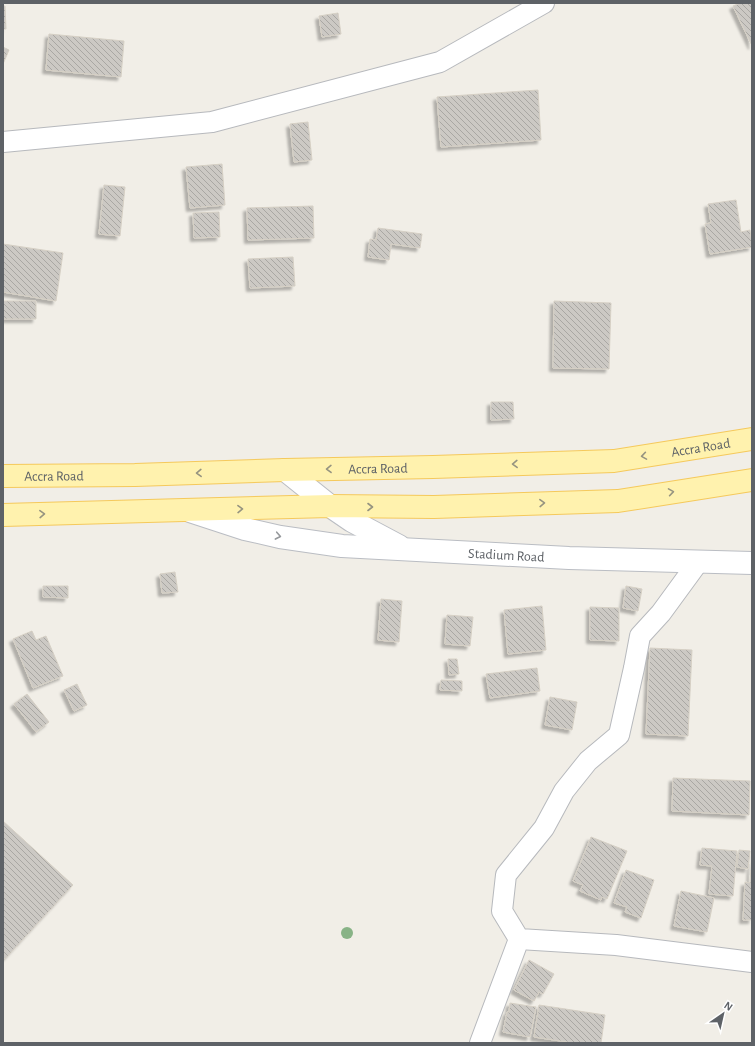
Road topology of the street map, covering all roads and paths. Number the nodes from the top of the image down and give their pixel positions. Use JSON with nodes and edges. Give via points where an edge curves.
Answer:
{"nodes":[{"id":1,"x":544,"y":3,"type":"edge"},
{"id":2,"x":3,"y":142,"type":"edge"},
{"id":3,"x":752,"y":439,"type":"edge"},
{"id":4,"x":286,"y":470,"type":"junction"},
{"id":5,"x":3,"y":476,"type":"edge"},
{"id":6,"x":752,"y":480,"type":"edge"},
{"id":7,"x":330,"y":506,"type":"junction"},
{"id":8,"x":187,"y":510,"type":"junction"},
{"id":9,"x":3,"y":515,"type":"edge"},
{"id":10,"x":405,"y":549,"type":"junction"},
{"id":11,"x":699,"y":561,"type":"junction"},
{"id":12,"x":752,"y":563,"type":"edge"},
{"id":13,"x":519,"y":939,"type":"junction"},
{"id":14,"x":752,"y":962,"type":"edge"},
{"id":15,"x":480,"y":1043,"type":"edge"}],
"edges":[{"from":1,"to":2,"type":"street","via":[[440,62],[212,122]]},
{"from":3,"to":4,"type":"main road","name":"Accra Road","one_way":true,"via":[[614,461]]},
{"from":4,"to":5,"type":"main road","name":"Accra Road","one_way":true,"via":[[134,476]]},
{"from":4,"to":7,"type":"main road","name":"Stadium Road"},
{"from":7,"to":6,"type":"main road","one_way":true,"via":[[434,507],[618,501]]},
{"from":8,"to":7,"type":"main road","one_way":true},
{"from":7,"to":10,"type":"main road","name":"Stadium Road"},
{"from":9,"to":8,"type":"main road","one_way":true},
{"from":8,"to":10,"type":"main road","one_way":true,"via":[[245,529],[280,537],[342,546]]},
{"from":10,"to":11,"type":"main road","name":"Stadium Road","via":[[569,558]]},
{"from":11,"to":12,"type":"main road","name":"Stadium Road"},
{"from":11,"to":13,"type":"street","via":[[661,613],[640,636],[619,735],[588,761],[564,790],[544,828],[506,875],[502,911]]},
{"from":13,"to":14,"type":"street","via":[[616,945]]},
{"from":13,"to":15,"type":"street"}]}
